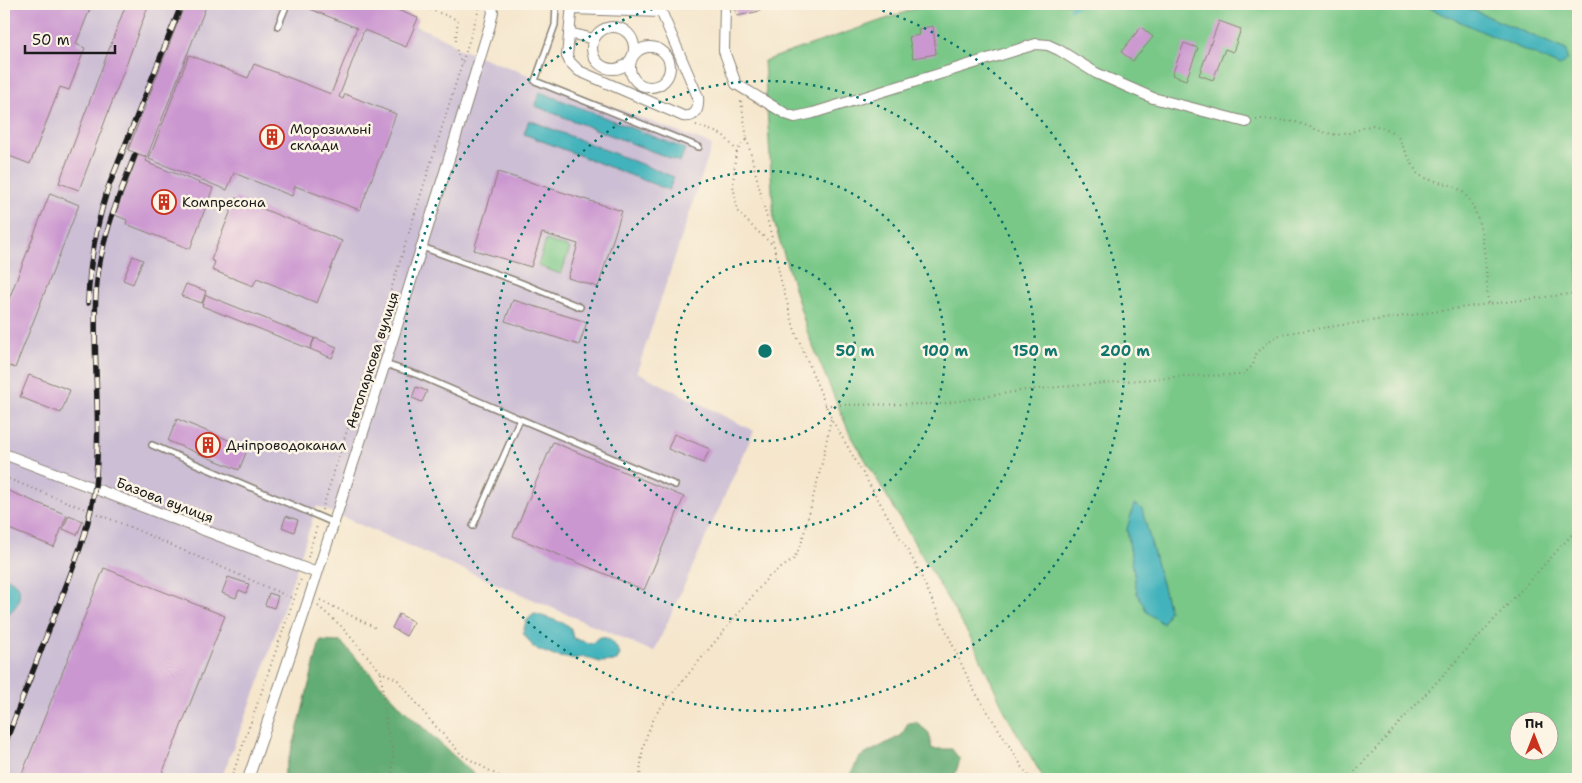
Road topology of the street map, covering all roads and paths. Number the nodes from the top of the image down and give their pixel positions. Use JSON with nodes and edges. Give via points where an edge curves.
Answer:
{"nodes":[{"id":1,"x":287,"y":4,"type":"edge"},
{"id":2,"x":416,"y":4,"type":"edge"},
{"id":3,"x":481,"y":4,"type":"edge"},
{"id":4,"x":491,"y":4,"type":"edge"},
{"id":5,"x":556,"y":4,"type":"edge"},
{"id":6,"x":725,"y":4,"type":"edge"},
{"id":7,"x":572,"y":6,"type":"edge"},
{"id":8,"x":659,"y":8,"type":"edge"},
{"id":9,"x":278,"y":26,"type":"dead end"},
{"id":10,"x":570,"y":33,"type":"junction"},
{"id":11,"x":594,"y":39,"type":"junction"},
{"id":12,"x":632,"y":57,"type":"junction"},
{"id":13,"x":463,"y":64,"type":"junction"},
{"id":14,"x":736,"y":84,"type":"junction"},
{"id":15,"x":688,"y":117,"type":"junction"},
{"id":16,"x":1246,"y":122,"type":"joint"},
{"id":17,"x":747,"y":138,"type":"junction"},
{"id":18,"x":699,"y":146,"type":"dead end"},
{"id":19,"x":737,"y":151,"type":"junction"},
{"id":20,"x":774,"y":246,"type":"junction"},
{"id":21,"x":422,"y":247,"type":"junction"},
{"id":22,"x":1578,"y":293,"type":"edge"},
{"id":23,"x":1488,"y":304,"type":"junction"},
{"id":24,"x":580,"y":307,"type":"dead end"},
{"id":25,"x":385,"y":364,"type":"junction"},
{"id":26,"x":826,"y":405,"type":"junction"},
{"id":27,"x":831,"y":418,"type":"junction"},
{"id":28,"x":520,"y":419,"type":"junction"},
{"id":29,"x":152,"y":445,"type":"dead end"},
{"id":30,"x":4,"y":454,"type":"edge"},
{"id":31,"x":4,"y":477,"type":"edge"},
{"id":32,"x":675,"y":485,"type":"dead end"},
{"id":33,"x":320,"y":517,"type":"junction"},
{"id":34,"x":334,"y":523,"type":"junction"},
{"id":35,"x":473,"y":526,"type":"dead end"},
{"id":36,"x":1578,"y":528,"type":"edge"},
{"id":37,"x":305,"y":568,"type":"junction"},
{"id":38,"x":317,"y":573,"type":"junction"},
{"id":39,"x":311,"y":598,"type":"junction"},
{"id":40,"x":294,"y":599,"type":"junction"},
{"id":41,"x":378,"y":629,"type":"dead end"},
{"id":42,"x":381,"y":672,"type":"junction"},
{"id":43,"x":231,"y":779,"type":"edge"},
{"id":44,"x":248,"y":779,"type":"edge"},
{"id":45,"x":392,"y":779,"type":"edge"},
{"id":46,"x":504,"y":779,"type":"edge"},
{"id":47,"x":640,"y":779,"type":"edge"},
{"id":48,"x":1030,"y":779,"type":"edge"},
{"id":49,"x":1348,"y":779,"type":"edge"}],
"edges":[{"from":1,"to":9,"type":"lane"},
{"from":2,"to":13,"type":"path","via":[[458,20],[457,56]]},
{"from":3,"to":13,"type":"path"},
{"from":4,"to":21,"type":"street","name":"Автопаркова вулиця","via":[[490,25]]},
{"from":5,"to":18,"type":"lane","via":[[554,25],[535,81]]},
{"from":6,"to":14,"type":"street","via":[[724,51]]},
{"from":7,"to":8,"type":"street"},
{"from":7,"to":10,"type":"street"},
{"from":8,"to":15,"type":"street","via":[[698,97],[697,111]]},
{"from":10,"to":11,"type":"street"},
{"from":10,"to":15,"type":"street","via":[[568,56],[579,71]]},
{"from":11,"to":12,"type":"street","via":[[594,57],[607,68],[625,66]]},
{"from":11,"to":12,"type":"street","via":[[608,28],[625,30],[633,39]]},
{"from":12,"to":12,"type":"street","via":[[631,74],[643,86],[655,87],[668,76],[671,65],[663,50],[646,47]]},
{"from":13,"to":33,"type":"path"},
{"from":14,"to":16,"type":"street","via":[[795,117],[1036,44],[1059,50],[1096,73],[1153,98]]},
{"from":14,"to":17,"type":"path"},
{"from":15,"to":19,"type":"path","via":[[697,126],[723,134]]},
{"from":16,"to":23,"type":"path","via":[[1261,119],[1297,122],[1337,135],[1372,125],[1397,135],[1422,178],[1459,189],[1471,202],[1486,260]]},
{"from":17,"to":19,"type":"path"},
{"from":17,"to":20,"type":"path"},
{"from":19,"to":20,"type":"path","via":[[733,185],[738,212]]},
{"from":20,"to":26,"type":"path","via":[[794,331]]},
{"from":21,"to":24,"type":"lane"},
{"from":21,"to":25,"type":"street","name":"Автопаркова вулиця"},
{"from":22,"to":23,"type":"path"},
{"from":23,"to":26,"type":"path","via":[[1280,334],[1256,354],[1253,365],[1243,375],[1184,376],[1026,390],[940,404]]},
{"from":25,"to":28,"type":"lane"},
{"from":25,"to":34,"type":"street","name":"Автопаркова вулиця"},
{"from":26,"to":27,"type":"path"},
{"from":27,"to":47,"type":"path","via":[[801,545],[793,560],[769,576],[658,711],[648,728],[641,751]]},
{"from":27,"to":48,"type":"path","via":[[916,564],[972,687]]},
{"from":28,"to":32,"type":"lane"},
{"from":28,"to":35,"type":"lane"},
{"from":29,"to":33,"type":"lane"},
{"from":30,"to":37,"type":"street","name":"Базова вулиця"},
{"from":31,"to":40,"type":"path","via":[[130,527]]},
{"from":33,"to":34,"type":"lane"},
{"from":33,"to":37,"type":"path"},
{"from":34,"to":38,"type":"street","name":"Автопаркова вулиця"},
{"from":36,"to":49,"type":"path"},
{"from":37,"to":38,"type":"street","name":"Базова вулиця"},
{"from":37,"to":40,"type":"path"},
{"from":38,"to":39,"type":"street","name":"Автопаркова вулиця"},
{"from":39,"to":41,"type":"path"},
{"from":39,"to":42,"type":"path","via":[[340,625]]},
{"from":39,"to":44,"type":"street","name":"Автопаркова вулиця"},
{"from":40,"to":43,"type":"path"},
{"from":42,"to":45,"type":"path","via":[[386,724],[393,753]]},
{"from":42,"to":46,"type":"path","via":[[397,679],[462,755]]}]}
